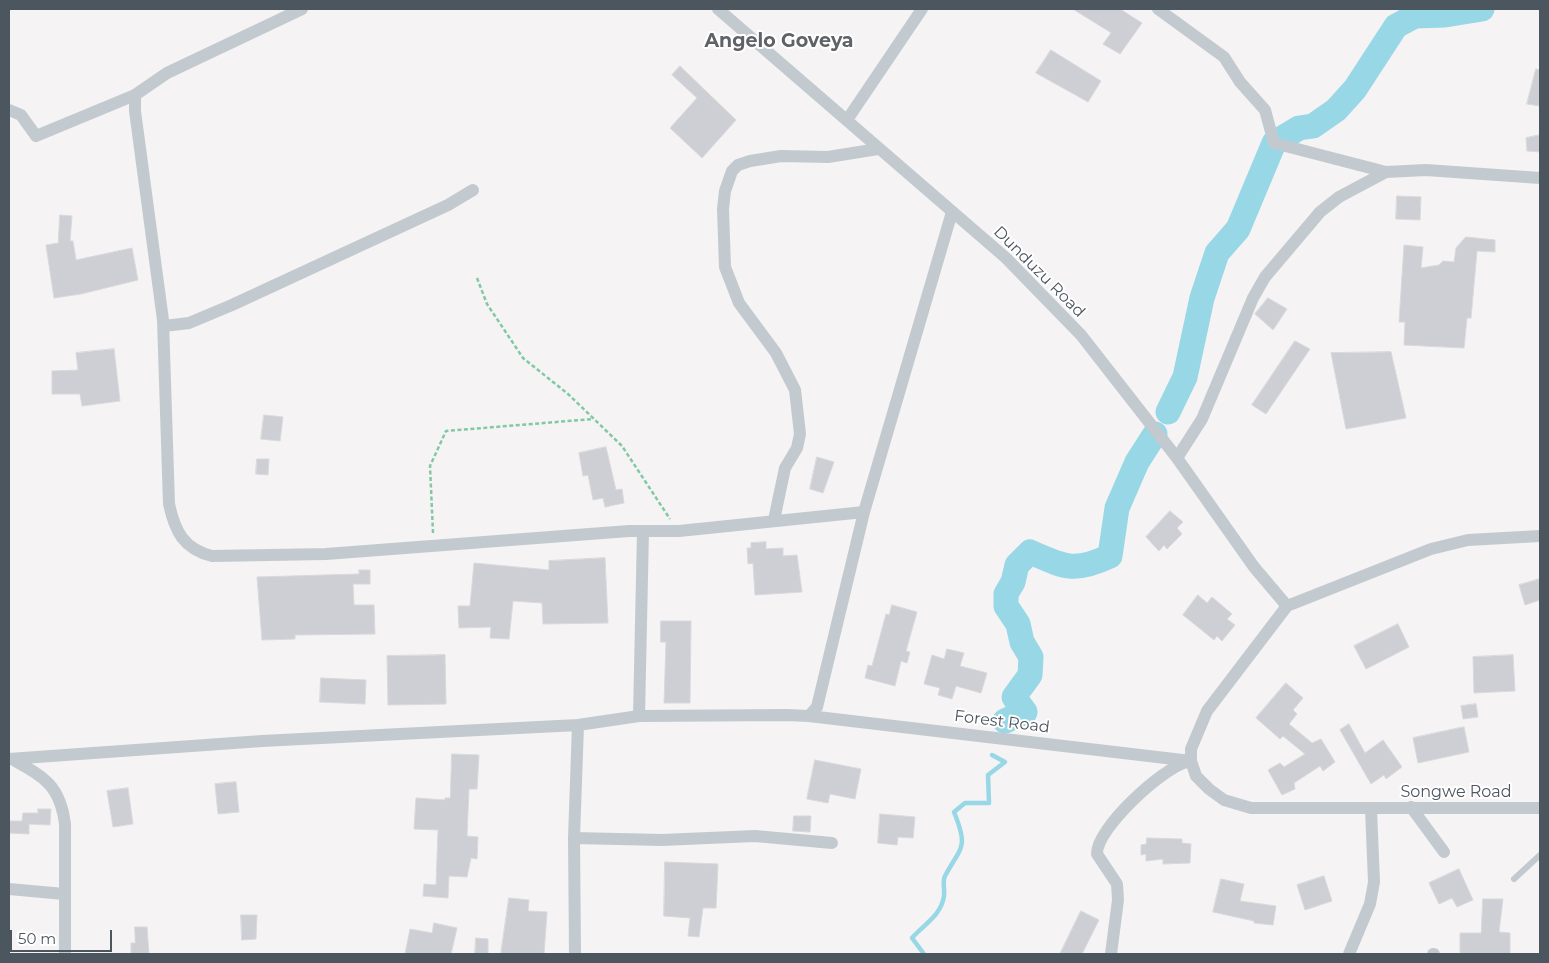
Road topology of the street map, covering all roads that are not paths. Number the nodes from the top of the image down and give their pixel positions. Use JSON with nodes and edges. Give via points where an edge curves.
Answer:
{"nodes":[{"id":1,"x":302,"y":9,"type":"edge"},
{"id":2,"x":718,"y":9,"type":"edge"},
{"id":3,"x":922,"y":9,"type":"edge"},
{"id":4,"x":1158,"y":9,"type":"edge"},
{"id":5,"x":135,"y":95,"type":"junction"},
{"id":6,"x":9,"y":110,"type":"edge"},
{"id":7,"x":847,"y":120,"type":"junction"},
{"id":8,"x":878,"y":149,"type":"junction"},
{"id":9,"x":1386,"y":172,"type":"junction"},
{"id":10,"x":1540,"y":178,"type":"edge"},
{"id":11,"x":473,"y":190,"type":"dead end"},
{"id":12,"x":952,"y":212,"type":"junction"},
{"id":13,"x":164,"y":326,"type":"junction"},
{"id":14,"x":1177,"y":458,"type":"junction"},
{"id":15,"x":864,"y":512,"type":"junction"},
{"id":16,"x":774,"y":520,"type":"junction"},
{"id":17,"x":643,"y":531,"type":"junction"},
{"id":18,"x":1540,"y":536,"type":"edge"},
{"id":19,"x":1287,"y":606,"type":"junction"},
{"id":20,"x":639,"y":716,"type":"junction"},
{"id":21,"x":809,"y":716,"type":"junction"},
{"id":22,"x":578,"y":725,"type":"junction"},
{"id":23,"x":10,"y":759,"type":"edge"},
{"id":24,"x":1191,"y":761,"type":"junction"},
{"id":25,"x":1411,"y":807,"type":"junction"},
{"id":26,"x":1540,"y":808,"type":"edge"},
{"id":27,"x":1371,"y":809,"type":"junction"},
{"id":28,"x":574,"y":838,"type":"junction"},
{"id":29,"x":832,"y":843,"type":"dead end"},
{"id":30,"x":1444,"y":852,"type":"dead end"},
{"id":31,"x":1540,"y":855,"type":"edge"},
{"id":32,"x":1514,"y":879,"type":"dead end"},
{"id":33,"x":9,"y":889,"type":"edge"},
{"id":34,"x":64,"y":894,"type":"junction"},
{"id":35,"x":66,"y":954,"type":"edge"},
{"id":36,"x":575,"y":954,"type":"edge"},
{"id":37,"x":1111,"y":954,"type":"edge"},
{"id":38,"x":1349,"y":954,"type":"edge"}],
"edges":[{"from":1,"to":5,"type":"street","via":[[167,73]]},
{"from":2,"to":7,"type":"street","name":"Dunduzu Road"},
{"from":3,"to":7,"type":"street"},
{"from":4,"to":9,"type":"street","via":[[1224,57],[1240,82],[1265,110],[1274,143]]},
{"from":5,"to":6,"type":"street","via":[[36,136],[21,115]]},
{"from":5,"to":13,"type":"street"},
{"from":7,"to":8,"type":"street","name":"Dunduzu Road"},
{"from":8,"to":12,"type":"street","name":"Dunduzu Road"},
{"from":8,"to":16,"type":"street","via":[[828,157],[781,156],[750,161],[732,171],[725,191],[725,267],[739,303],[776,353],[795,390],[800,434],[797,448],[785,468]]},
{"from":9,"to":10,"type":"street","via":[[1426,170]]},
{"from":9,"to":14,"type":"street","via":[[1338,197],[1320,212],[1265,278],[1253,298],[1202,419]]},
{"from":11,"to":13,"type":"street","via":[[448,205],[266,291],[189,323]]},
{"from":12,"to":14,"type":"street","name":"Dunduzu Road","via":[[1006,258],[1081,335]]},
{"from":12,"to":15,"type":"street"},
{"from":13,"to":17,"type":"street","via":[[169,504],[172,519],[183,539],[196,552],[212,556],[316,554]]},
{"from":14,"to":19,"type":"street","name":"Dunduzu Road","via":[[1254,567]]},
{"from":15,"to":16,"type":"street"},
{"from":15,"to":21,"type":"street","via":[[817,707]]},
{"from":16,"to":17,"type":"street","via":[[679,531]]},
{"from":17,"to":20,"type":"street"},
{"from":18,"to":19,"type":"street","via":[[1468,540],[1431,549]]},
{"from":19,"to":24,"type":"street","via":[[1207,711],[1195,736]]},
{"from":20,"to":21,"type":"street","name":"Forest Road"},
{"from":20,"to":22,"type":"street","name":"Forest Road"},
{"from":21,"to":24,"type":"street","name":"Forest Road"},
{"from":22,"to":23,"type":"street","name":"Forest Road","via":[[262,741]]},
{"from":22,"to":28,"type":"street"},
{"from":23,"to":34,"type":"street","via":[[40,774],[53,786],[63,806]]},
{"from":24,"to":27,"type":"street","name":"Songwe Road","via":[[1196,776],[1209,789],[1224,800],[1251,808]]},
{"from":24,"to":37,"type":"street","via":[[1178,764],[1159,776],[1137,796],[1098,843],[1097,854],[1116,884],[1118,900]]},
{"from":25,"to":26,"type":"street","name":"Songwe Road"},
{"from":25,"to":27,"type":"street","name":"Songwe Road"},
{"from":25,"to":30,"type":"street"},
{"from":27,"to":38,"type":"street","via":[[1374,882],[1370,904]]},
{"from":28,"to":29,"type":"street","via":[[662,840],[755,836]]},
{"from":28,"to":36,"type":"street"},
{"from":31,"to":32,"type":"lane"},
{"from":33,"to":34,"type":"street"},
{"from":34,"to":35,"type":"street"}]}
